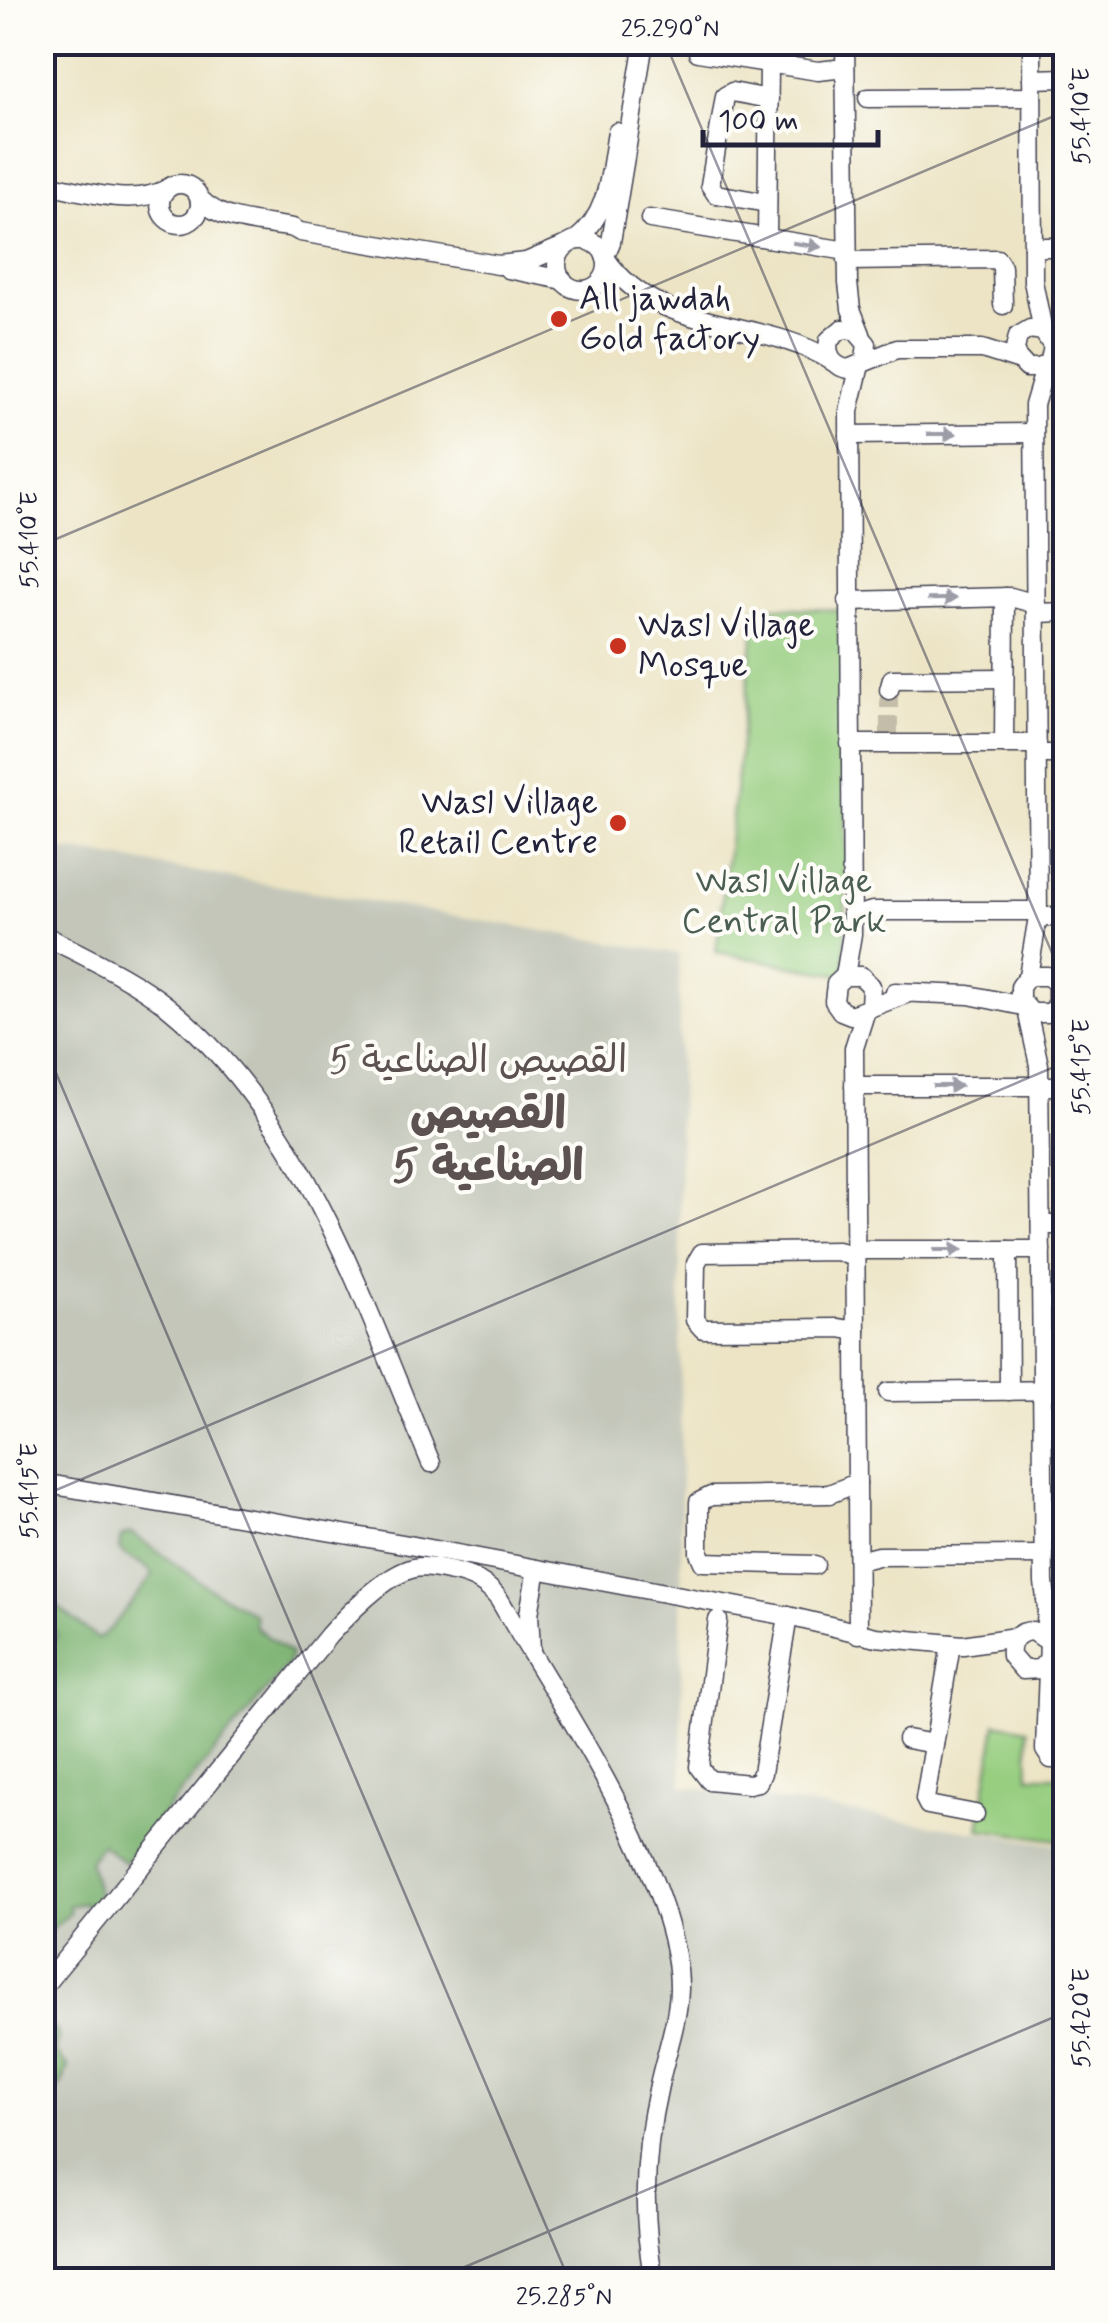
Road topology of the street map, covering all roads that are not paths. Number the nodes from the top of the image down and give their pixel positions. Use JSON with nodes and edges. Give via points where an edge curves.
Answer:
{"nodes":[{"id":1,"x":632,"y":42,"type":"edge"},
{"id":2,"x":644,"y":42,"type":"edge"},
{"id":3,"x":845,"y":42,"type":"edge"},
{"id":4,"x":1032,"y":42,"type":"edge"},
{"id":5,"x":698,"y":52,"type":"dead end"},
{"id":6,"x":769,"y":63,"type":"junction"},
{"id":7,"x":845,"y":68,"type":"junction"},
{"id":8,"x":1066,"y":78,"type":"edge"},
{"id":9,"x":1032,"y":88,"type":"junction"},
{"id":10,"x":868,"y":98,"type":"dead end"},
{"id":11,"x":768,"y":99,"type":"junction"},
{"id":12,"x":42,"y":184,"type":"edge"},
{"id":13,"x":167,"y":189,"type":"junction"},
{"id":14,"x":42,"y":194,"type":"edge"},
{"id":15,"x":200,"y":199,"type":"junction"},
{"id":16,"x":768,"y":203,"type":"junction"},
{"id":17,"x":164,"y":216,"type":"junction"},
{"id":18,"x":650,"y":218,"type":"dead end"},
{"id":19,"x":191,"y":222,"type":"junction"},
{"id":20,"x":300,"y":232,"type":"junction"},
{"id":21,"x":767,"y":238,"type":"junction"},
{"id":22,"x":570,"y":243,"type":"junction"},
{"id":23,"x":1033,"y":247,"type":"junction"},
{"id":24,"x":1065,"y":247,"type":"edge"},
{"id":25,"x":847,"y":256,"type":"junction"},
{"id":26,"x":606,"y":258,"type":"junction"},
{"id":27,"x":498,"y":265,"type":"junction"},
{"id":28,"x":1066,"y":266,"type":"edge"},
{"id":29,"x":563,"y":280,"type":"junction"},
{"id":30,"x":848,"y":283,"type":"junction"},
{"id":31,"x":591,"y":289,"type":"junction"},
{"id":32,"x":640,"y":296,"type":"junction"},
{"id":33,"x":1003,"y":305,"type":"dead end"},
{"id":34,"x":835,"y":333,"type":"junction"},
{"id":35,"x":862,"y":335,"type":"junction"},
{"id":36,"x":1040,"y":335,"type":"edge"},
{"id":37,"x":784,"y":340,"type":"junction"},
{"id":38,"x":898,"y":349,"type":"junction"},
{"id":39,"x":982,"y":349,"type":"junction"},
{"id":40,"x":1054,"y":359,"type":"edge"},
{"id":41,"x":862,"y":362,"type":"junction"},
{"id":42,"x":834,"y":363,"type":"junction"},
{"id":43,"x":1019,"y":363,"type":"junction"},
{"id":44,"x":1066,"y":389,"type":"edge"},
{"id":45,"x":1034,"y":405,"type":"junction"},
{"id":46,"x":849,"y":411,"type":"junction"},
{"id":47,"x":849,"y":434,"type":"junction"},
{"id":48,"x":1034,"y":439,"type":"junction"},
{"id":49,"x":1064,"y":445,"type":"edge"},
{"id":50,"x":1004,"y":598,"type":"junction"},
{"id":51,"x":848,"y":601,"type":"junction"},
{"id":52,"x":1036,"y":609,"type":"junction"},
{"id":53,"x":1066,"y":612,"type":"edge"},
{"id":54,"x":1004,"y":678,"type":"junction"},
{"id":55,"x":889,"y":690,"type":"dead end"},
{"id":56,"x":850,"y":744,"type":"junction"},
{"id":57,"x":1004,"y":744,"type":"junction"},
{"id":58,"x":1037,"y":749,"type":"junction"},
{"id":59,"x":1066,"y":754,"type":"edge"},
{"id":60,"x":1038,"y":914,"type":"junction"},
{"id":61,"x":1066,"y":917,"type":"edge"},
{"id":62,"x":852,"y":926,"type":"junction"},
{"id":63,"x":42,"y":934,"type":"edge"},
{"id":64,"x":858,"y":978,"type":"junction"},
{"id":65,"x":1026,"y":979,"type":"junction"},
{"id":66,"x":1057,"y":982,"type":"edge"},
{"id":67,"x":906,"y":994,"type":"junction"},
{"id":68,"x":970,"y":994,"type":"junction"},
{"id":69,"x":1057,"y":1006,"type":"edge"},
{"id":70,"x":868,"y":1008,"type":"junction"},
{"id":71,"x":1025,"y":1008,"type":"junction"},
{"id":72,"x":840,"y":1011,"type":"junction"},
{"id":73,"x":854,"y":1048,"type":"junction"},
{"id":74,"x":1040,"y":1065,"type":"junction"},
{"id":75,"x":854,"y":1086,"type":"junction"},
{"id":76,"x":1039,"y":1086,"type":"junction"},
{"id":77,"x":1063,"y":1086,"type":"dead end"},
{"id":78,"x":1066,"y":1224,"type":"edge"},
{"id":79,"x":1041,"y":1225,"type":"junction"},
{"id":80,"x":1008,"y":1250,"type":"junction"},
{"id":81,"x":1041,"y":1250,"type":"junction"},
{"id":82,"x":855,"y":1254,"type":"junction"},
{"id":83,"x":856,"y":1331,"type":"junction"},
{"id":84,"x":1009,"y":1390,"type":"junction"},
{"id":85,"x":1042,"y":1390,"type":"junction"},
{"id":86,"x":1066,"y":1390,"type":"edge"},
{"id":87,"x":888,"y":1392,"type":"dead end"},
{"id":88,"x":431,"y":1462,"type":"dead end"},
{"id":89,"x":858,"y":1482,"type":"junction"},
{"id":90,"x":42,"y":1483,"type":"edge"},
{"id":91,"x":1044,"y":1526,"type":"junction"},
{"id":92,"x":1066,"y":1526,"type":"edge"},
{"id":93,"x":1044,"y":1555,"type":"junction"},
{"id":94,"x":858,"y":1561,"type":"junction"},
{"id":95,"x":815,"y":1566,"type":"dead end"},
{"id":96,"x":537,"y":1569,"type":"junction"},
{"id":97,"x":1044,"y":1582,"type":"junction"},
{"id":98,"x":788,"y":1616,"type":"junction"},
{"id":99,"x":718,"y":1620,"type":"dead end"},
{"id":100,"x":854,"y":1633,"type":"junction"},
{"id":101,"x":1018,"y":1635,"type":"junction"},
{"id":102,"x":1045,"y":1637,"type":"junction"},
{"id":103,"x":957,"y":1645,"type":"junction"},
{"id":104,"x":534,"y":1660,"type":"junction"},
{"id":105,"x":1048,"y":1661,"type":"junction"},
{"id":106,"x":1019,"y":1666,"type":"junction"},
{"id":107,"x":1044,"y":1718,"type":"junction"},
{"id":108,"x":906,"y":1739,"type":"dead end"},
{"id":109,"x":934,"y":1744,"type":"junction"},
{"id":110,"x":1066,"y":1759,"type":"edge"},
{"id":111,"x":975,"y":1814,"type":"dead end"},
{"id":112,"x":42,"y":1988,"type":"edge"},
{"id":113,"x":654,"y":2280,"type":"edge"}],
"edges":[{"from":1,"to":22,"type":"street","via":[[608,191],[595,222]]},
{"from":2,"to":26,"type":"street"},
{"from":3,"to":7,"type":"street"},
{"from":4,"to":9,"type":"street"},
{"from":5,"to":6,"type":"street"},
{"from":6,"to":7,"type":"street","via":[[825,72]]},
{"from":6,"to":11,"type":"street"},
{"from":7,"to":25,"type":"street"},
{"from":8,"to":9,"type":"street"},
{"from":9,"to":10,"type":"street"},
{"from":9,"to":23,"type":"street"},
{"from":11,"to":16,"type":"street"},
{"from":11,"to":16,"type":"street","via":[[725,96],[710,185],[716,194]]},
{"from":12,"to":13,"type":"street","via":[[134,198]]},
{"from":13,"to":15,"type":"street","via":[[185,184]]},
{"from":13,"to":17,"type":"street","via":[[160,202]]},
{"from":14,"to":17,"type":"street"},
{"from":15,"to":19,"type":"street"},
{"from":15,"to":20,"type":"street","via":[[221,214]]},
{"from":16,"to":21,"type":"street"},
{"from":17,"to":19,"type":"street"},
{"from":18,"to":21,"type":"street"},
{"from":19,"to":20,"type":"street"},
{"from":20,"to":27,"type":"street"},
{"from":21,"to":25,"type":"street","one_way":true},
{"from":22,"to":26,"type":"street","via":[[590,241]]},
{"from":22,"to":27,"type":"street","via":[[526,262]]},
{"from":22,"to":29,"type":"street","via":[[556,266]]},
{"from":23,"to":24,"type":"street"},
{"from":23,"to":36,"type":"street"},
{"from":24,"to":28,"type":"street"},
{"from":25,"to":30,"type":"street"},
{"from":25,"to":33,"type":"street","via":[[997,259]]},
{"from":26,"to":31,"type":"street","via":[[606,274]]},
{"from":26,"to":32,"type":"street"},
{"from":27,"to":29,"type":"street"},
{"from":29,"to":31,"type":"street","via":[[573,289]]},
{"from":30,"to":34,"type":"street"},
{"from":30,"to":35,"type":"street"},
{"from":31,"to":32,"type":"street"},
{"from":32,"to":37,"type":"street"},
{"from":34,"to":35,"type":"street","via":[[849,329]]},
{"from":34,"to":37,"type":"street"},
{"from":34,"to":42,"type":"street","via":[[828,347]]},
{"from":35,"to":38,"type":"street"},
{"from":35,"to":41,"type":"street"},
{"from":36,"to":39,"type":"street"},
{"from":36,"to":40,"type":"street","via":[[1053,347]]},
{"from":36,"to":43,"type":"street","via":[[1014,348]]},
{"from":37,"to":42,"type":"street"},
{"from":38,"to":39,"type":"street"},
{"from":38,"to":41,"type":"street"},
{"from":39,"to":43,"type":"street"},
{"from":40,"to":43,"type":"street","via":[[1034,369]]},
{"from":40,"to":45,"type":"street"},
{"from":41,"to":42,"type":"street","via":[[848,369]]},
{"from":41,"to":46,"type":"street"},
{"from":42,"to":46,"type":"street"},
{"from":43,"to":45,"type":"street"},
{"from":44,"to":49,"type":"street"},
{"from":45,"to":48,"type":"street"},
{"from":46,"to":47,"type":"street"},
{"from":47,"to":48,"type":"street","one_way":true},
{"from":47,"to":51,"type":"street"},
{"from":48,"to":49,"type":"street"},
{"from":48,"to":52,"type":"street"},
{"from":51,"to":50,"type":"street","one_way":true},
{"from":50,"to":52,"type":"street"},
{"from":50,"to":54,"type":"street"},
{"from":51,"to":56,"type":"street"},
{"from":52,"to":53,"type":"street"},
{"from":52,"to":58,"type":"street"},
{"from":54,"to":55,"type":"street","via":[[892,679]]},
{"from":54,"to":57,"type":"street"},
{"from":56,"to":57,"type":"street"},
{"from":56,"to":62,"type":"street"},
{"from":57,"to":58,"type":"street"},
{"from":58,"to":59,"type":"street"},
{"from":58,"to":60,"type":"street"},
{"from":60,"to":61,"type":"street"},
{"from":60,"to":62,"type":"street","via":[[872,912]]},
{"from":60,"to":65,"type":"street"},
{"from":60,"to":66,"type":"street"},
{"from":62,"to":64,"type":"street"},
{"from":63,"to":88,"type":"street","via":[[160,1001],[252,1096],[332,1234]]},
{"from":64,"to":67,"type":"street"},
{"from":64,"to":70,"type":"street","via":[[873,993]]},
{"from":64,"to":72,"type":"street","via":[[834,989]]},
{"from":65,"to":66,"type":"street"},
{"from":65,"to":68,"type":"street"},
{"from":65,"to":71,"type":"street","via":[[1019,993]]},
{"from":66,"to":69,"type":"street"},
{"from":67,"to":68,"type":"street"},
{"from":67,"to":70,"type":"street"},
{"from":68,"to":71,"type":"street"},
{"from":69,"to":71,"type":"street","via":[[1038,1014]]},
{"from":69,"to":74,"type":"street"},
{"from":70,"to":72,"type":"street","via":[[856,1015]]},
{"from":70,"to":73,"type":"street"},
{"from":71,"to":74,"type":"street"},
{"from":72,"to":73,"type":"street"},
{"from":73,"to":75,"type":"street"},
{"from":74,"to":76,"type":"street"},
{"from":75,"to":76,"type":"street","one_way":true},
{"from":75,"to":82,"type":"street"},
{"from":76,"to":77,"type":"street"},
{"from":76,"to":79,"type":"street"},
{"from":78,"to":79,"type":"street"},
{"from":79,"to":81,"type":"street"},
{"from":80,"to":81,"type":"street"},
{"from":82,"to":80,"type":"street","one_way":true},
{"from":80,"to":84,"type":"street"},
{"from":81,"to":85,"type":"street"},
{"from":82,"to":83,"type":"street"},
{"from":82,"to":83,"type":"street","via":[[702,1254],[696,1263],[696,1320],[703,1330]]},
{"from":83,"to":89,"type":"street"},
{"from":84,"to":85,"type":"street"},
{"from":84,"to":87,"type":"street"},
{"from":85,"to":86,"type":"street"},
{"from":85,"to":91,"type":"street"},
{"from":89,"to":94,"type":"street"},
{"from":89,"to":95,"type":"street","via":[[829,1494],[710,1496],[700,1502],[703,1562]]},
{"from":90,"to":96,"type":"street"},
{"from":91,"to":92,"type":"street"},
{"from":91,"to":93,"type":"street"},
{"from":93,"to":94,"type":"street"},
{"from":93,"to":97,"type":"street"},
{"from":94,"to":100,"type":"street"},
{"from":96,"to":98,"type":"street"},
{"from":96,"to":104,"type":"street","via":[[529,1614]]},
{"from":97,"to":101,"type":"street"},
{"from":97,"to":102,"type":"street"},
{"from":98,"to":99,"type":"street","via":[[761,1778],[749,1784],[709,1780],[699,1767]]},
{"from":98,"to":100,"type":"street"},
{"from":100,"to":103,"type":"street"},
{"from":101,"to":102,"type":"street","via":[[1033,1630]]},
{"from":101,"to":103,"type":"street"},
{"from":101,"to":106,"type":"street","via":[[1010,1650]]},
{"from":102,"to":105,"type":"street"},
{"from":103,"to":106,"type":"street"},
{"from":103,"to":109,"type":"street"},
{"from":104,"to":112,"type":"street","via":[[499,1599],[475,1578],[421,1567],[385,1584],[328,1635]]},
{"from":104,"to":113,"type":"street","via":[[620,1812],[675,1948],[678,2010],[646,2160]]},
{"from":105,"to":106,"type":"street","via":[[1034,1670]]},
{"from":105,"to":107,"type":"street"},
{"from":106,"to":107,"type":"street"},
{"from":107,"to":110,"type":"street","via":[[1045,1754]]},
{"from":108,"to":109,"type":"street"},
{"from":109,"to":111,"type":"street","via":[[928,1806]]}]}
